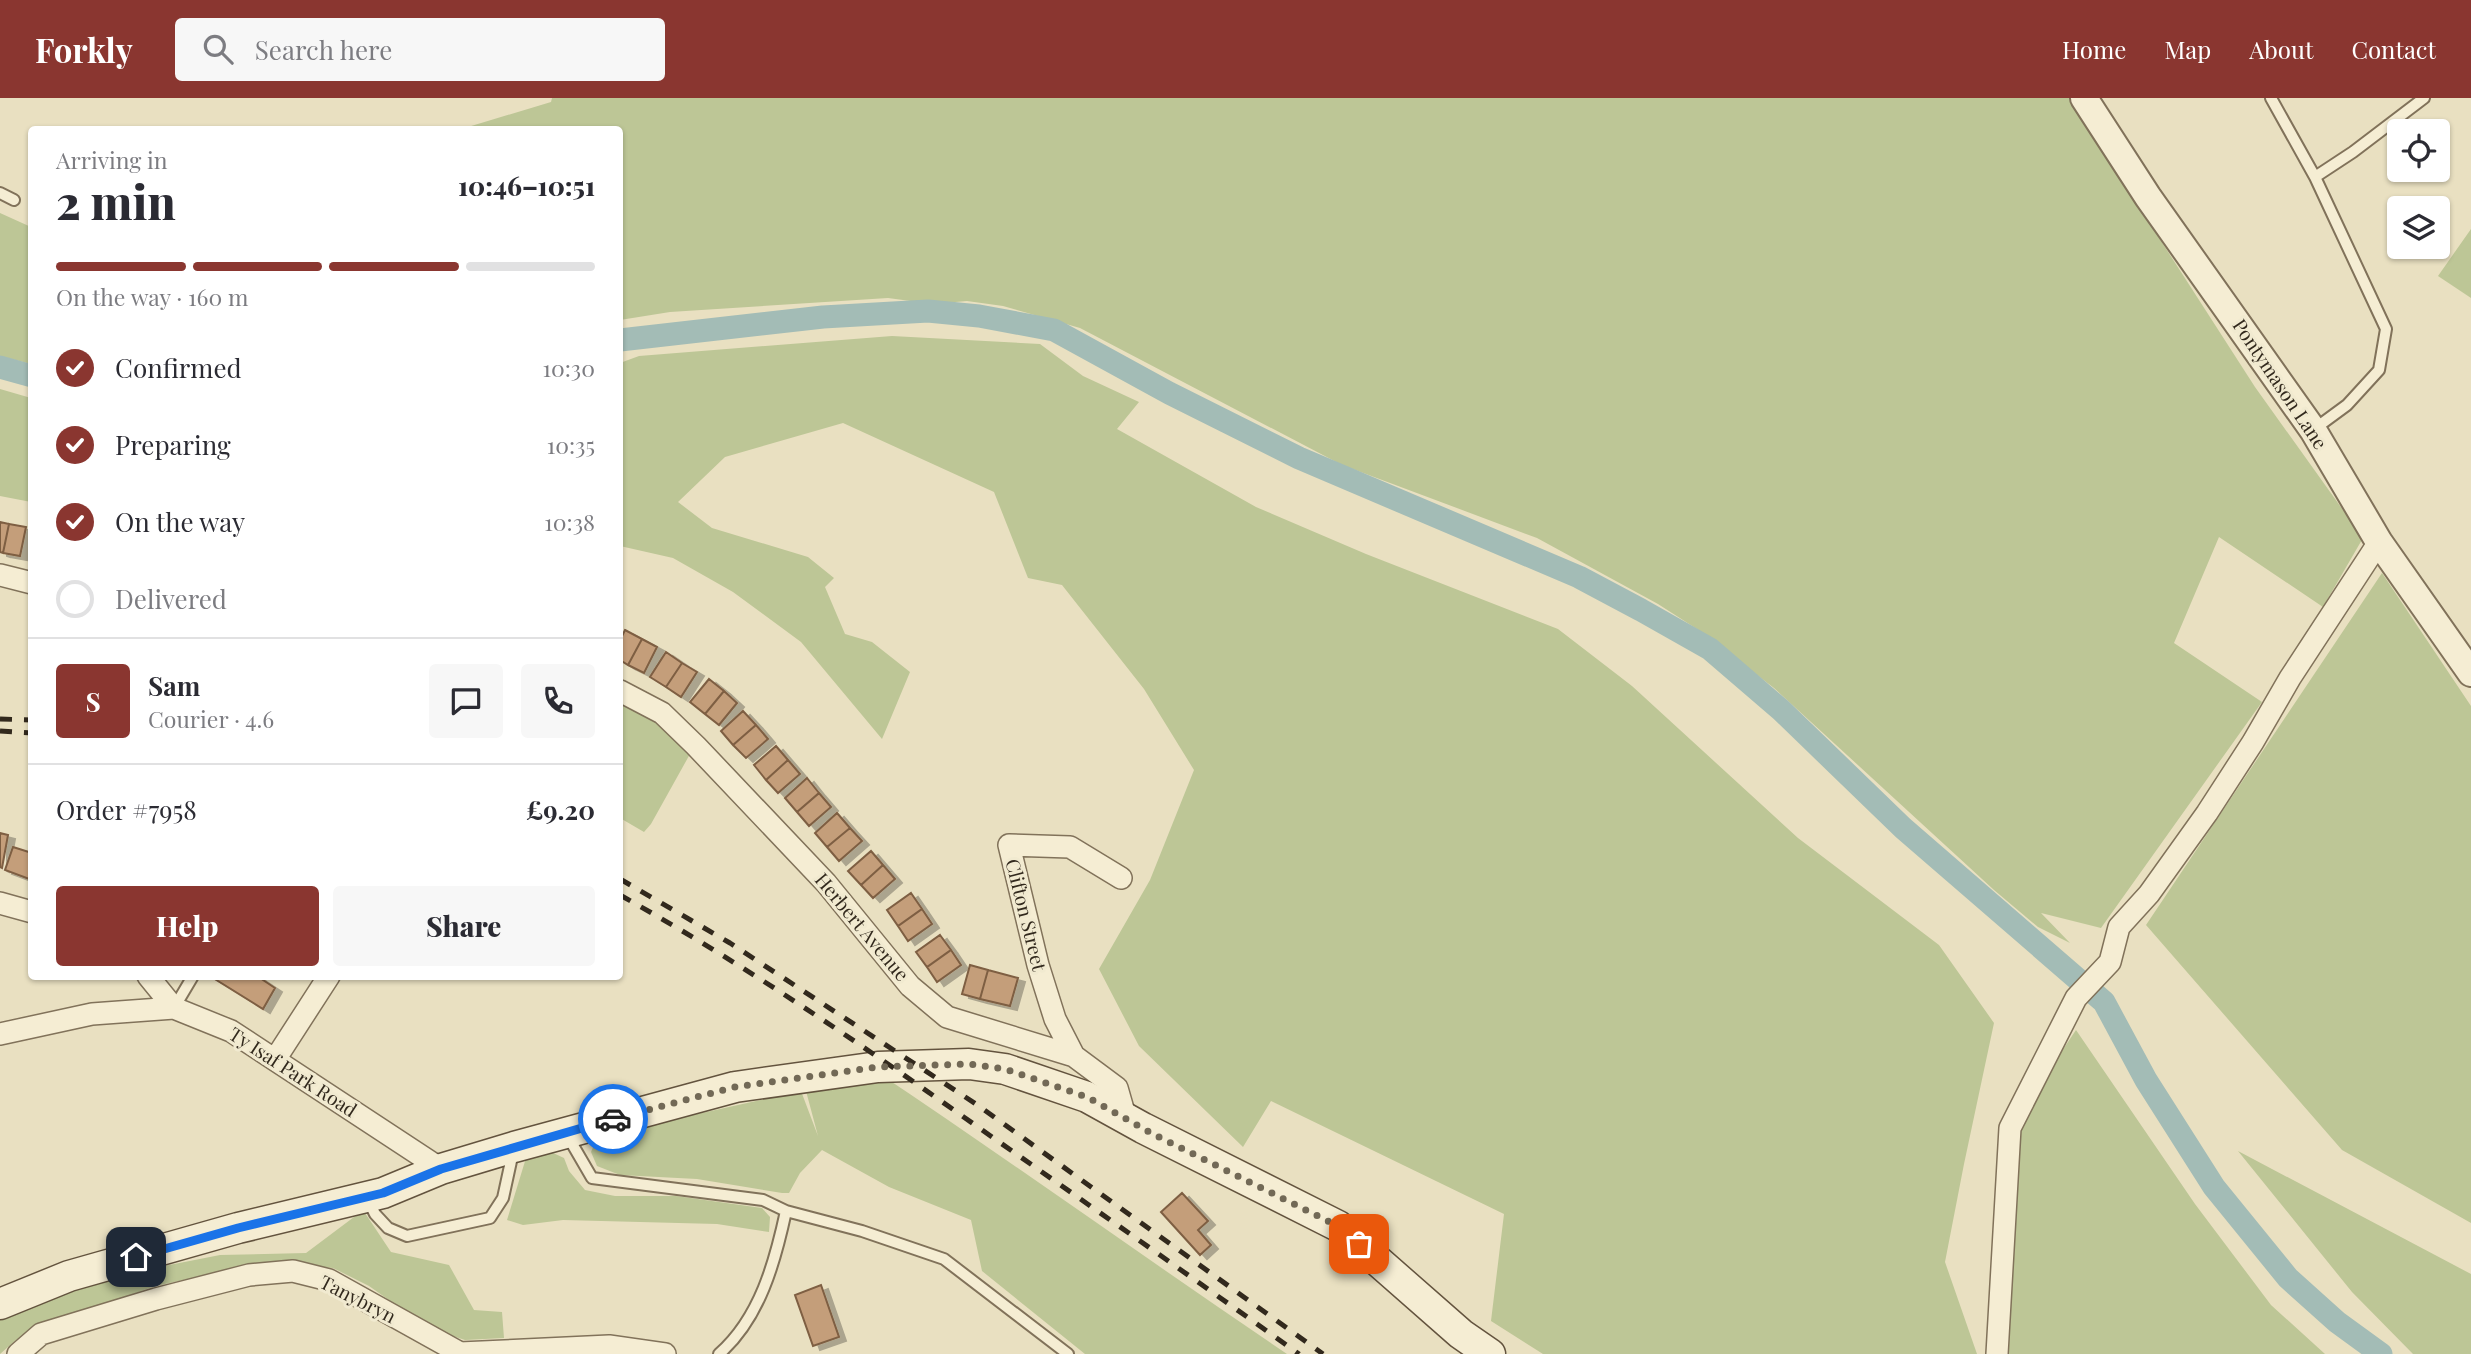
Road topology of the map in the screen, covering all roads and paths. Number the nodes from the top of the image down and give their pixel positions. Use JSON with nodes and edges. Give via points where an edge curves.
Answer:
{"nodes":[{"id":1,"x":2084,"y":98,"type":"edge"},
{"id":2,"x":2271,"y":98,"type":"edge"},
{"id":3,"x":2424,"y":98,"type":"edge"},
{"id":4,"x":2315,"y":177,"type":"junction"},
{"id":5,"x":0,"y":193,"type":"edge"},
{"id":6,"x":15,"y":200,"type":"dead end"},
{"id":7,"x":2313,"y":430,"type":"junction"},
{"id":8,"x":2379,"y":542,"type":"junction"},
{"id":9,"x":0,"y":575,"type":"edge"},
{"id":10,"x":28,"y":582,"type":"edge"},
{"id":11,"x":2471,"y":673,"type":"edge"},
{"id":12,"x":623,"y":693,"type":"edge"},
{"id":13,"x":1121,"y":878,"type":"dead end"},
{"id":14,"x":0,"y":903,"type":"edge"},
{"id":15,"x":28,"y":911,"type":"edge"},
{"id":16,"x":151,"y":980,"type":"edge"},
{"id":17,"x":190,"y":980,"type":"edge"},
{"id":18,"x":326,"y":980,"type":"edge"},
{"id":19,"x":174,"y":1008,"type":"junction"},
{"id":20,"x":0,"y":1034,"type":"edge"},
{"id":21,"x":1074,"y":1056,"type":"junction"},
{"id":22,"x":276,"y":1058,"type":"junction"},
{"id":23,"x":1125,"y":1116,"type":"junction"},
{"id":24,"x":566,"y":1132,"type":"junction"},
{"id":25,"x":514,"y":1147,"type":"junction"},
{"id":26,"x":441,"y":1169,"type":"junction"},
{"id":27,"x":367,"y":1197,"type":"junction"},
{"id":28,"x":786,"y":1211,"type":"junction"},
{"id":29,"x":0,"y":1304,"type":"edge"},
{"id":30,"x":18,"y":1354,"type":"edge"},
{"id":31,"x":664,"y":1354,"type":"edge"},
{"id":32,"x":719,"y":1354,"type":"edge"},
{"id":33,"x":1068,"y":1354,"type":"edge"},
{"id":34,"x":1490,"y":1354,"type":"edge"},
{"id":35,"x":1997,"y":1354,"type":"edge"}],
"edges":[{"from":1,"to":7,"type":"street","name":"Pontymason Lane","via":[[2148,197]]},
{"from":2,"to":4,"type":"lane"},
{"from":3,"to":4,"type":"lane"},
{"from":4,"to":7,"type":"lane","via":[[2386,329],[2379,370],[2347,405]]},
{"from":5,"to":6,"type":"lane"},
{"from":7,"to":8,"type":"street","name":"Pontymason Lane"},
{"from":8,"to":11,"type":"street","name":"Pontymason Lane"},
{"from":8,"to":35,"type":"street","via":[[2207,814],[2119,927],[2110,962],[2076,999],[2010,1128]]},
{"from":9,"to":10,"type":"street"},
{"from":12,"to":21,"type":"street","name":"Herbert Avenue","via":[[662,713],[696,746],[826,883],[910,986],[947,1017]]},
{"from":13,"to":21,"type":"street","name":"Clifton Street","via":[[1070,847],[1009,845],[1041,976]]},
{"from":14,"to":15,"type":"street"},
{"from":16,"to":19,"type":"street","name":"Ty Isaf Park Road"},
{"from":17,"to":19,"type":"lane"},
{"from":18,"to":22,"type":"street"},
{"from":19,"to":20,"type":"street","via":[[92,1014]]},
{"from":19,"to":22,"type":"street","name":"Ty Isaf Park Road","via":[[231,1031]]},
{"from":21,"to":23,"type":"street","name":"Herbert Avenue","via":[[1117,1088]]},
{"from":22,"to":26,"type":"street","name":"Ty Isaf Park Road"},
{"from":23,"to":24,"type":"main road","via":[[1045,1081],[969,1064],[878,1067],[735,1087]]},
{"from":23,"to":34,"type":"main road","via":[[1338,1226]]},
{"from":24,"to":25,"type":"main road"},
{"from":24,"to":28,"type":"lane","via":[[592,1178],[763,1200]]},
{"from":25,"to":26,"type":"main road"},
{"from":25,"to":27,"type":"lane","via":[[503,1198],[490,1218],[407,1236],[388,1228]]},
{"from":26,"to":27,"type":"main road"},
{"from":27,"to":29,"type":"main road","via":[[69,1276]]},
{"from":28,"to":32,"type":"lane","via":[[776,1254],[747,1324]]},
{"from":28,"to":33,"type":"lane","via":[[944,1259]]},
{"from":30,"to":31,"type":"street","name":"Tanybryn","via":[[41,1334],[249,1275],[293,1271],[329,1280],[460,1353],[609,1346]]}]}
